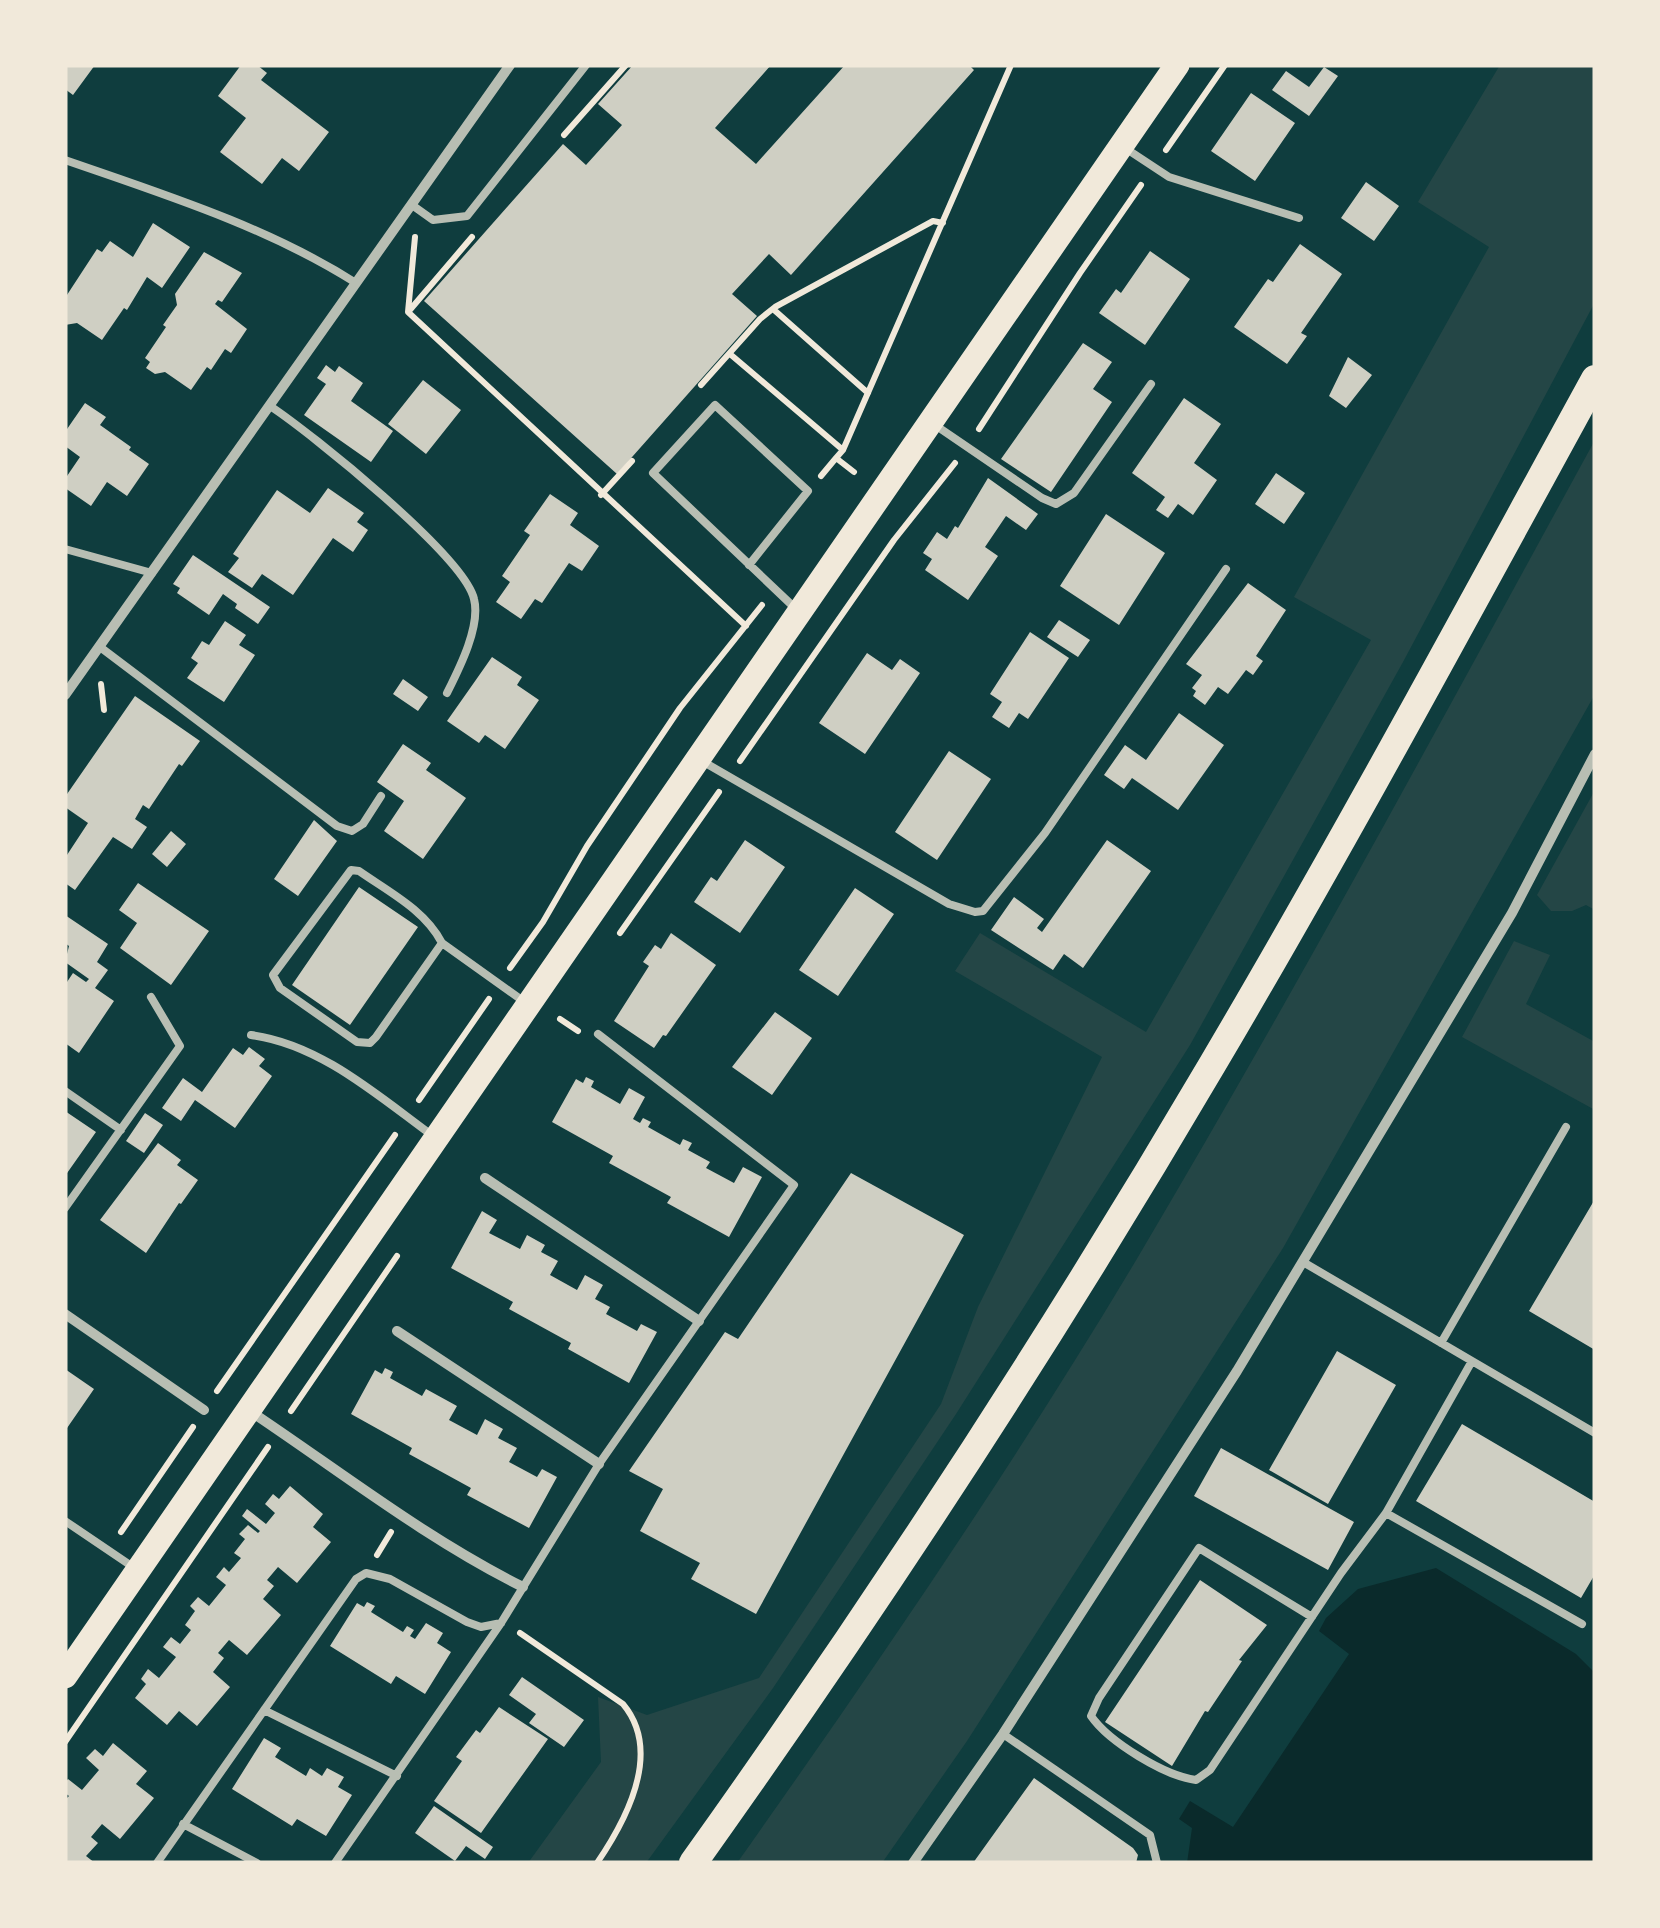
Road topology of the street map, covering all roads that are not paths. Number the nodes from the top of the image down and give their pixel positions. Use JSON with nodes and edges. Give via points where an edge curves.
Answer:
{"nodes":[{"id":1,"x":510,"y":65,"type":"edge"},
{"id":2,"x":586,"y":65,"type":"edge"},
{"id":3,"x":1177,"y":65,"type":"edge"},
{"id":4,"x":1122,"y":145,"type":"junction"},
{"id":5,"x":65,"y":160,"type":"edge"},
{"id":6,"x":412,"y":205,"type":"junction"},
{"id":7,"x":1300,"y":218,"type":"dead end"},
{"id":8,"x":356,"y":282,"type":"junction"},
{"id":9,"x":1595,"y":379,"type":"edge"},
{"id":10,"x":1151,"y":384,"type":"dead end"},
{"id":11,"x":270,"y":406,"type":"junction"},
{"id":12,"x":931,"y":422,"type":"junction"},
{"id":13,"x":65,"y":548,"type":"edge"},
{"id":14,"x":749,"y":565,"type":"junction"},
{"id":15,"x":1226,"y":569,"type":"dead end"},
{"id":16,"x":152,"y":573,"type":"junction"},
{"id":17,"x":800,"y":613,"type":"junction"},
{"id":18,"x":100,"y":647,"type":"junction"},
{"id":19,"x":447,"y":693,"type":"dead end"},
{"id":20,"x":65,"y":695,"type":"edge"},
{"id":21,"x":1595,"y":754,"type":"edge"},
{"id":22,"x":698,"y":758,"type":"junction"},
{"id":23,"x":381,"y":796,"type":"dead end"},
{"id":24,"x":442,"y":942,"type":"junction"},
{"id":25,"x":152,"y":996,"type":"dead end"},
{"id":26,"x":528,"y":1005,"type":"junction"},
{"id":27,"x":598,"y":1034,"type":"dead end"},
{"id":28,"x":251,"y":1035,"type":"dead end"},
{"id":29,"x":65,"y":1091,"type":"edge"},
{"id":30,"x":1566,"y":1126,"type":"dead end"},
{"id":31,"x":121,"y":1130,"type":"junction"},
{"id":32,"x":436,"y":1139,"type":"junction"},
{"id":33,"x":485,"y":1178,"type":"dead end"},
{"id":34,"x":65,"y":1208,"type":"edge"},
{"id":35,"x":1303,"y":1262,"type":"junction"},
{"id":36,"x":65,"y":1314,"type":"edge"},
{"id":37,"x":699,"y":1321,"type":"junction"},
{"id":38,"x":397,"y":1330,"type":"dead end"},
{"id":39,"x":1440,"y":1343,"type":"junction"},
{"id":40,"x":1472,"y":1361,"type":"junction"},
{"id":41,"x":204,"y":1410,"type":"road end"},
{"id":42,"x":249,"y":1410,"type":"junction"},
{"id":43,"x":1595,"y":1433,"type":"edge"},
{"id":44,"x":599,"y":1464,"type":"junction"},
{"id":45,"x":1386,"y":1513,"type":"junction"},
{"id":46,"x":65,"y":1522,"type":"edge"},
{"id":47,"x":138,"y":1570,"type":"junction"},
{"id":48,"x":523,"y":1587,"type":"junction"},
{"id":49,"x":1312,"y":1617,"type":"junction"},
{"id":50,"x":501,"y":1624,"type":"junction"},
{"id":51,"x":1582,"y":1624,"type":"dead end"},
{"id":52,"x":65,"y":1676,"type":"edge"},
{"id":53,"x":264,"y":1710,"type":"junction"},
{"id":54,"x":1003,"y":1734,"type":"junction"},
{"id":55,"x":396,"y":1776,"type":"junction"},
{"id":56,"x":183,"y":1824,"type":"junction"},
{"id":57,"x":156,"y":1863,"type":"edge"},
{"id":58,"x":257,"y":1863,"type":"edge"},
{"id":59,"x":335,"y":1863,"type":"edge"},
{"id":60,"x":693,"y":1863,"type":"edge"},
{"id":61,"x":913,"y":1863,"type":"edge"},
{"id":62,"x":1158,"y":1863,"type":"edge"}],
"edges":[{"from":1,"to":6,"type":"street"},
{"from":2,"to":6,"type":"lane","via":[[467,216],[434,220]]},
{"from":3,"to":4,"type":"main road"},
{"from":4,"to":7,"type":"lane","via":[[1184,182]]},
{"from":4,"to":12,"type":"main road"},
{"from":5,"to":8,"type":"lane","via":[[271,238]]},
{"from":6,"to":8,"type":"street"},
{"from":8,"to":11,"type":"street"},
{"from":9,"to":60,"type":"highway","via":[[1316,886],[1110,1236],[964,1469]]},
{"from":10,"to":12,"type":"lane","via":[[1074,493],[1056,504]]},
{"from":11,"to":16,"type":"street"},
{"from":11,"to":19,"type":"lane","via":[[325,446],[460,571],[475,600],[471,636]]},
{"from":12,"to":17,"type":"main road"},
{"from":13,"to":16,"type":"lane"},
{"from":14,"to":14,"type":"lane","via":[[653,473],[715,405],[808,491]]},
{"from":14,"to":17,"type":"lane"},
{"from":15,"to":22,"type":"lane","via":[[983,911],[949,904]]},
{"from":16,"to":18,"type":"street"},
{"from":17,"to":22,"type":"main road"},
{"from":18,"to":20,"type":"street"},
{"from":18,"to":23,"type":"lane","via":[[337,826],[352,831],[363,824]]},
{"from":21,"to":35,"type":"street","via":[[1512,913]]},
{"from":22,"to":26,"type":"main road"},
{"from":24,"to":24,"type":"lane","via":[[418,912],[351,870],[273,975],[280,988],[341,1032],[370,1043]]},
{"from":24,"to":26,"type":"lane"},
{"from":25,"to":31,"type":"lane","via":[[180,1046]]},
{"from":26,"to":32,"type":"main road"},
{"from":27,"to":37,"type":"lane","via":[[794,1185]]},
{"from":28,"to":32,"type":"lane","via":[[317,1056]]},
{"from":29,"to":31,"type":"lane"},
{"from":30,"to":39,"type":"lane"},
{"from":31,"to":34,"type":"lane"},
{"from":32,"to":42,"type":"main road"},
{"from":33,"to":37,"type":"street"},
{"from":35,"to":39,"type":"lane"},
{"from":35,"to":54,"type":"street"},
{"from":36,"to":41,"type":"street"},
{"from":37,"to":44,"type":"lane"},
{"from":38,"to":44,"type":"street"},
{"from":39,"to":40,"type":"lane"},
{"from":40,"to":43,"type":"lane"},
{"from":40,"to":45,"type":"lane"},
{"from":42,"to":47,"type":"main road"},
{"from":42,"to":48,"type":"street","via":[[401,1516]]},
{"from":44,"to":48,"type":"lane"},
{"from":45,"to":49,"type":"lane"},
{"from":45,"to":51,"type":"lane"},
{"from":46,"to":47,"type":"lane"},
{"from":47,"to":52,"type":"main road"},
{"from":48,"to":50,"type":"lane"},
{"from":49,"to":49,"type":"lane","via":[[1199,1548],[1090,1716],[1103,1734],[1196,1780],[1210,1770]]},
{"from":50,"to":53,"type":"lane","via":[[481,1627],[390,1578],[366,1573],[346,1589]]},
{"from":50,"to":55,"type":"lane"},
{"from":53,"to":55,"type":"lane"},
{"from":53,"to":56,"type":"lane"},
{"from":54,"to":61,"type":"street"},
{"from":54,"to":62,"type":"lane","via":[[1150,1836]]},
{"from":55,"to":59,"type":"lane"},
{"from":56,"to":57,"type":"lane"},
{"from":56,"to":58,"type":"lane"}]}
